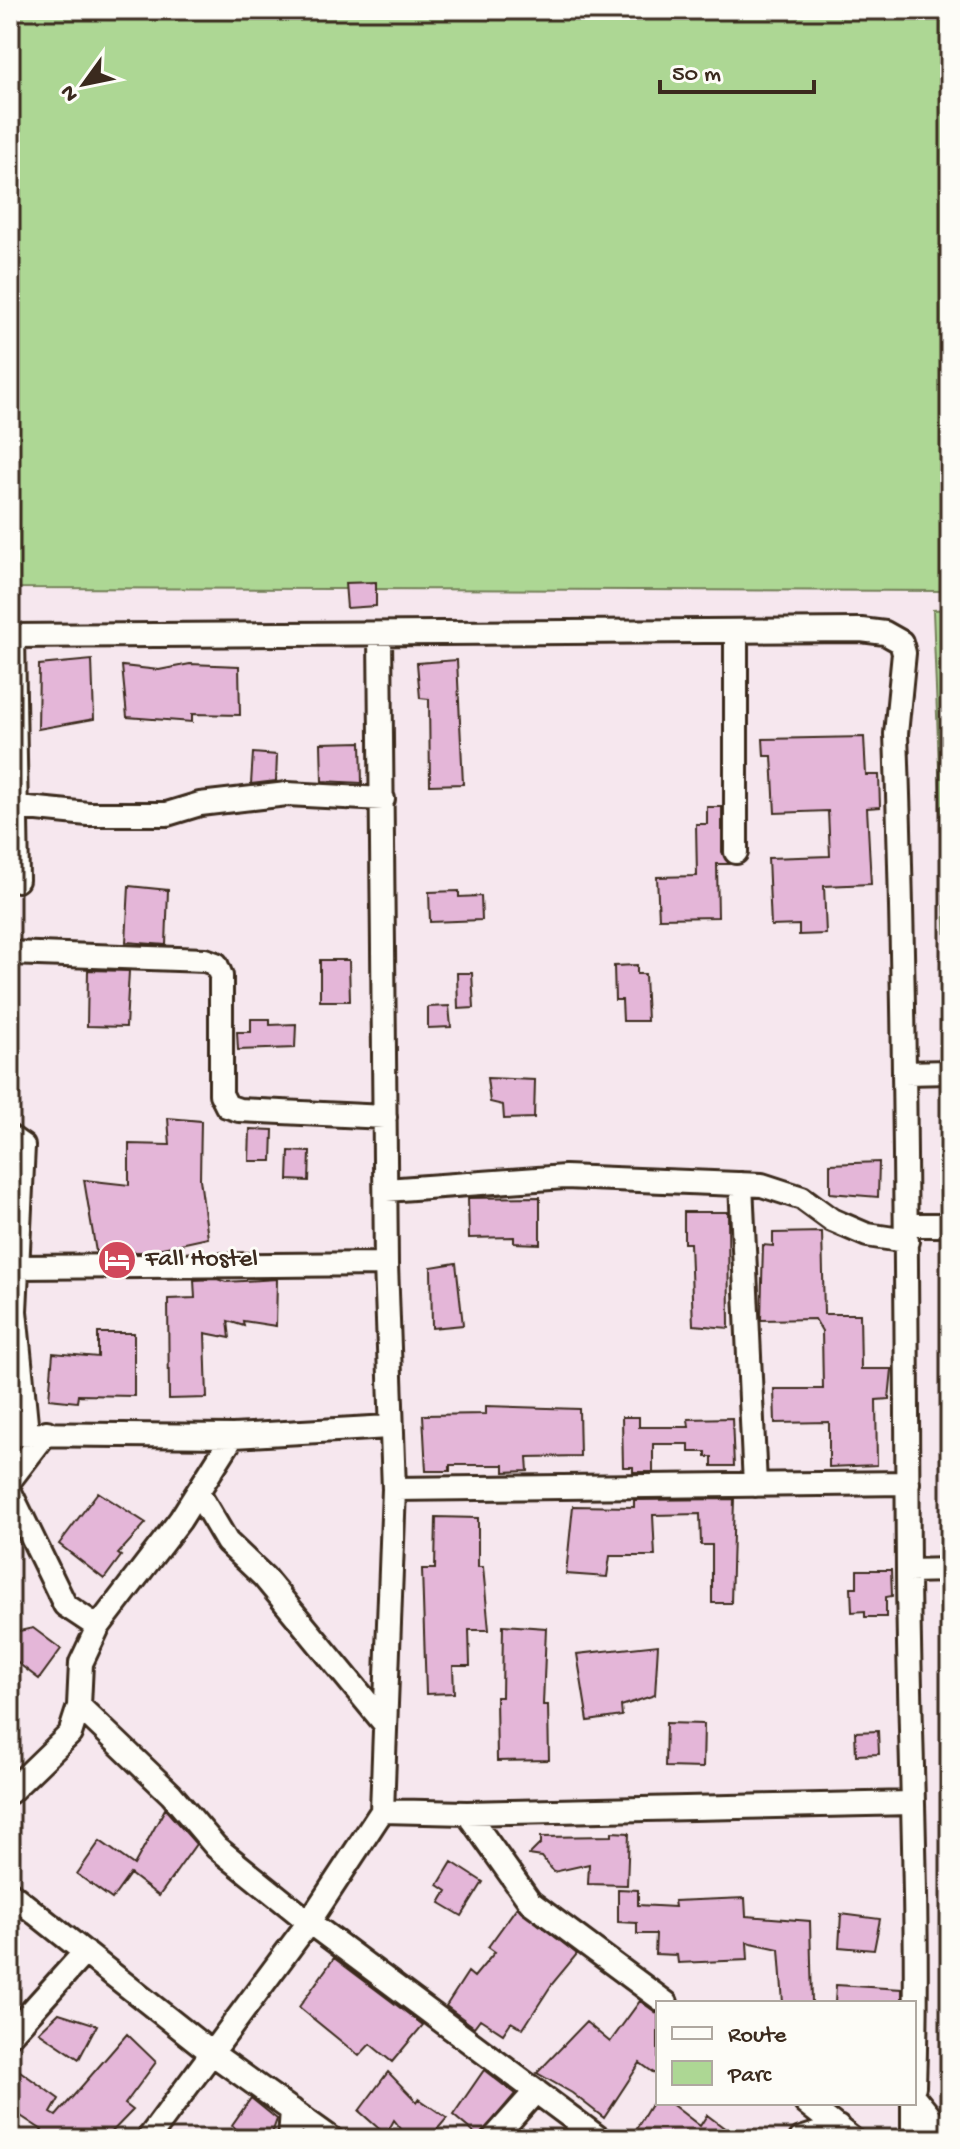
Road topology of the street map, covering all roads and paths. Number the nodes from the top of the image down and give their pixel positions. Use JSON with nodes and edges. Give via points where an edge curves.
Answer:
{"nodes":[{"id":1,"x":736,"y":632,"type":"junction"},
{"id":2,"x":380,"y":634,"type":"junction"},
{"id":3,"x":12,"y":636,"type":"edge"},
{"id":4,"x":383,"y":799,"type":"junction"},
{"id":5,"x":18,"y":807,"type":"junction"},
{"id":6,"x":736,"y":852,"type":"dead end"},
{"id":7,"x":17,"y":880,"type":"dead end"},
{"id":8,"x":10,"y":953,"type":"edge"},
{"id":9,"x":950,"y":1072,"type":"edge"},
{"id":10,"x":904,"y":1073,"type":"junction"},
{"id":11,"x":385,"y":1117,"type":"junction"},
{"id":12,"x":10,"y":1137,"type":"edge"},
{"id":13,"x":741,"y":1184,"type":"junction"},
{"id":14,"x":386,"y":1190,"type":"junction"},
{"id":15,"x":950,"y":1225,"type":"edge"},
{"id":16,"x":907,"y":1233,"type":"junction"},
{"id":17,"x":386,"y":1264,"type":"junction"},
{"id":18,"x":18,"y":1267,"type":"junction"},
{"id":19,"x":23,"y":1422,"type":"edge"},
{"id":20,"x":389,"y":1427,"type":"junction"},
{"id":21,"x":233,"y":1436,"type":"junction"},
{"id":22,"x":10,"y":1480,"type":"edge"},
{"id":23,"x":908,"y":1483,"type":"junction"},
{"id":24,"x":755,"y":1485,"type":"junction"},
{"id":25,"x":394,"y":1489,"type":"junction"},
{"id":26,"x":10,"y":1492,"type":"edge"},
{"id":27,"x":198,"y":1493,"type":"junction"},
{"id":28,"x":950,"y":1570,"type":"edge"},
{"id":29,"x":908,"y":1571,"type":"junction"},
{"id":30,"x":98,"y":1627,"type":"junction"},
{"id":31,"x":79,"y":1706,"type":"junction"},
{"id":32,"x":385,"y":1724,"type":"junction"},
{"id":33,"x":10,"y":1792,"type":"edge"},
{"id":34,"x":912,"y":1803,"type":"junction"},
{"id":35,"x":382,"y":1811,"type":"junction"},
{"id":36,"x":467,"y":1813,"type":"junction"},
{"id":37,"x":10,"y":1893,"type":"edge"},
{"id":38,"x":309,"y":1922,"type":"junction"},
{"id":39,"x":85,"y":1952,"type":"junction"},
{"id":40,"x":663,"y":2001,"type":"edge"},
{"id":41,"x":916,"y":2001,"type":"edge"},
{"id":42,"x":10,"y":2035,"type":"edge"},
{"id":43,"x":213,"y":2054,"type":"junction"},
{"id":44,"x":536,"y":2091,"type":"junction"},
{"id":45,"x":916,"y":2102,"type":"edge"},
{"id":46,"x":809,"y":2105,"type":"edge"},
{"id":47,"x":914,"y":2105,"type":"edge"},
{"id":48,"x":292,"y":2110,"type":"junction"},
{"id":49,"x":845,"y":2133,"type":"edge"},
{"id":50,"x":148,"y":2139,"type":"edge"},
{"id":51,"x":290,"y":2139,"type":"edge"},
{"id":52,"x":332,"y":2139,"type":"edge"},
{"id":53,"x":493,"y":2139,"type":"edge"},
{"id":54,"x":600,"y":2139,"type":"edge"},
{"id":55,"x":801,"y":2139,"type":"edge"},
{"id":56,"x":913,"y":2139,"type":"edge"},
{"id":57,"x":948,"y":2139,"type":"edge"}],
"edges":[{"from":1,"to":2,"type":"street"},
{"from":1,"to":6,"type":"street"},
{"from":1,"to":10,"type":"street","via":[[861,630],[885,633],[901,642],[896,734]]},
{"from":2,"to":3,"type":"street"},
{"from":2,"to":4,"type":"street"},
{"from":3,"to":5,"type":"street"},
{"from":4,"to":5,"type":"street","via":[[287,794],[200,804],[167,814]]},
{"from":4,"to":11,"type":"street"},
{"from":5,"to":7,"type":"street"},
{"from":8,"to":11,"type":"street","via":[[216,964],[221,976],[221,1094],[227,1106]]},
{"from":9,"to":10,"type":"street"},
{"from":10,"to":16,"type":"street"},
{"from":11,"to":14,"type":"street"},
{"from":12,"to":18,"type":"street","via":[[23,1146]]},
{"from":13,"to":14,"type":"street","via":[[565,1177]]},
{"from":13,"to":16,"type":"street","via":[[802,1198],[832,1220],[867,1235]]},
{"from":13,"to":24,"type":"street"},
{"from":14,"to":17,"type":"street"},
{"from":15,"to":16,"type":"street"},
{"from":16,"to":23,"type":"street"},
{"from":17,"to":18,"type":"street"},
{"from":17,"to":20,"type":"street"},
{"from":18,"to":19,"type":"street","via":[[15,1311]]},
{"from":19,"to":21,"type":"street"},
{"from":19,"to":22,"type":"street"},
{"from":20,"to":21,"type":"street"},
{"from":20,"to":25,"type":"street"},
{"from":21,"to":27,"type":"street"},
{"from":23,"to":24,"type":"street"},
{"from":23,"to":29,"type":"street"},
{"from":24,"to":25,"type":"street"},
{"from":25,"to":32,"type":"street"},
{"from":26,"to":30,"type":"street","via":[[65,1605]]},
{"from":27,"to":30,"type":"street"},
{"from":27,"to":32,"type":"street","via":[[227,1542],[264,1577]]},
{"from":28,"to":29,"type":"street"},
{"from":29,"to":34,"type":"street"},
{"from":30,"to":31,"type":"street","via":[[81,1663]]},
{"from":31,"to":33,"type":"street","via":[[70,1734],[54,1754]]},
{"from":31,"to":38,"type":"street","via":[[171,1794],[216,1847]]},
{"from":32,"to":35,"type":"street"},
{"from":34,"to":36,"type":"street"},
{"from":34,"to":41,"type":"street"},
{"from":35,"to":36,"type":"street"},
{"from":35,"to":38,"type":"street"},
{"from":36,"to":40,"type":"street","via":[[530,1902]]},
{"from":37,"to":39,"type":"street"},
{"from":38,"to":43,"type":"street"},
{"from":38,"to":44,"type":"street"},
{"from":39,"to":42,"type":"street"},
{"from":39,"to":43,"type":"street"},
{"from":43,"to":48,"type":"street"},
{"from":43,"to":50,"type":"street"},
{"from":44,"to":53,"type":"street"},
{"from":44,"to":54,"type":"street"},
{"from":45,"to":57,"type":"street"},
{"from":46,"to":49,"type":"street"},
{"from":47,"to":56,"type":"street"},
{"from":48,"to":51,"type":"street"},
{"from":48,"to":52,"type":"street"},
{"from":49,"to":55,"type":"street"}]}
